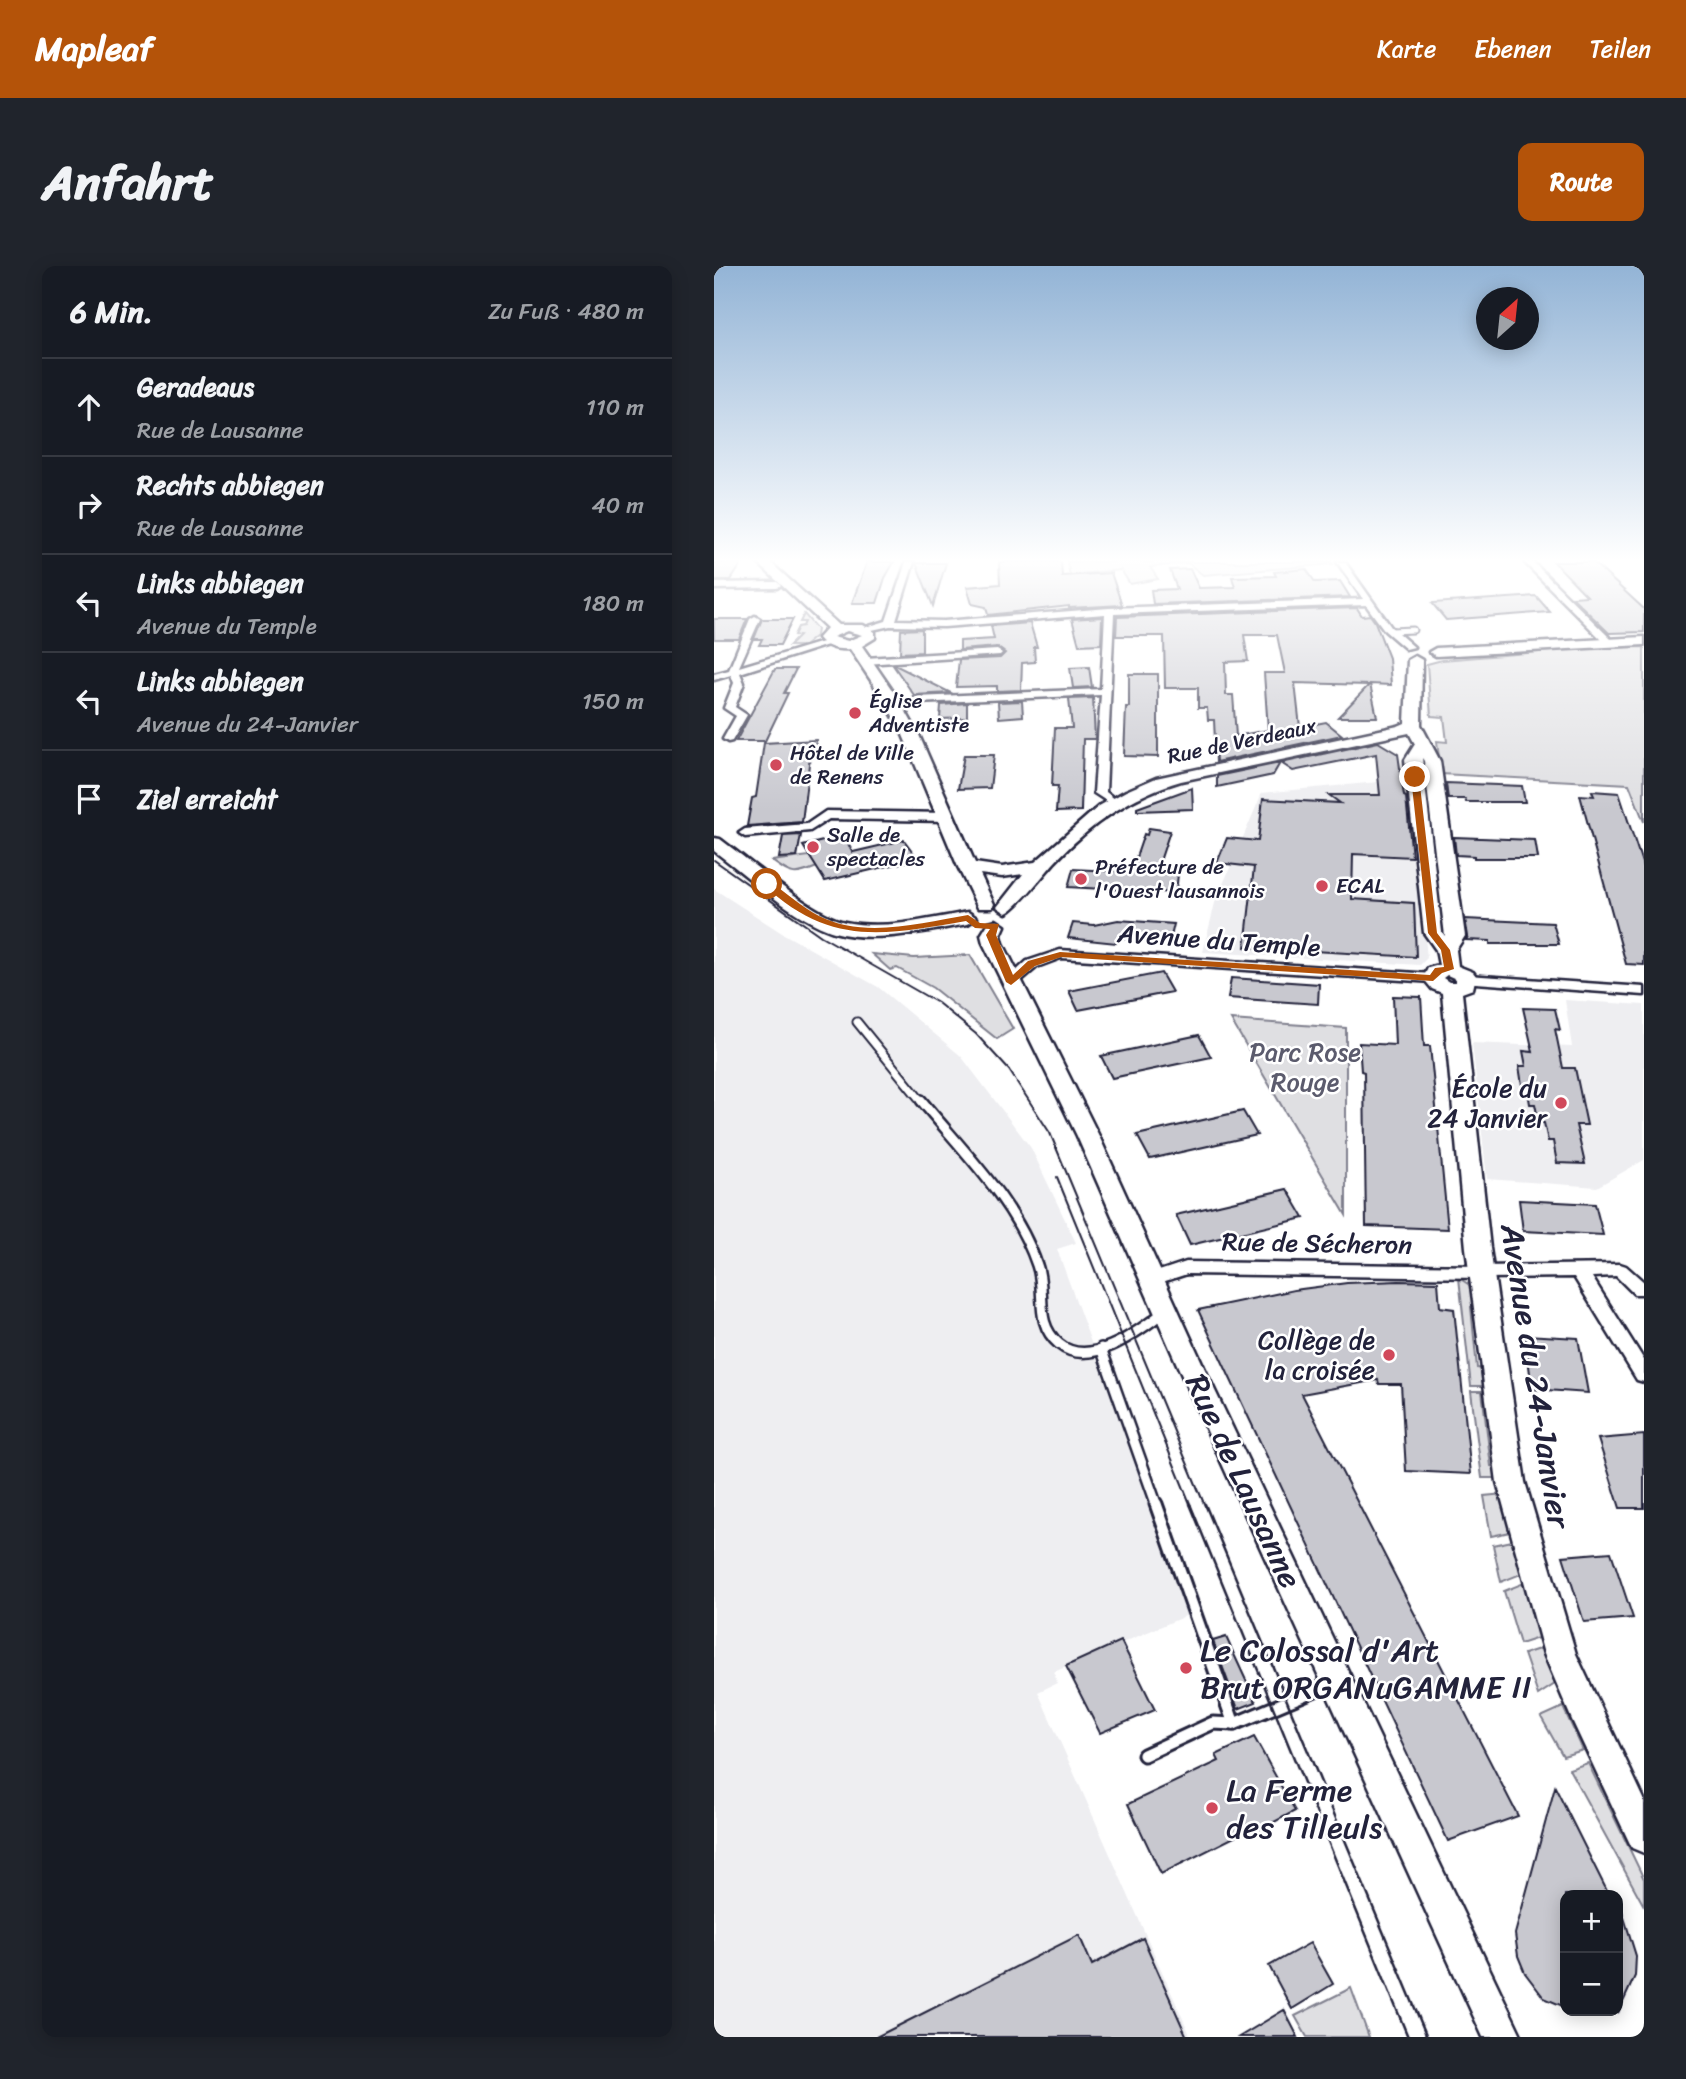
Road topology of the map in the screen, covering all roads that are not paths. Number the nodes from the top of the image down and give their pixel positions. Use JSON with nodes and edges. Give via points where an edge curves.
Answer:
{"nodes":[{"id":1,"x":854,"y":644,"type":"edge"},
{"id":2,"x":745,"y":645,"type":"edge"},
{"id":3,"x":809,"y":645,"type":"edge"},
{"id":4,"x":1107,"y":645,"type":"edge"},
{"id":5,"x":1403,"y":645,"type":"edge"},
{"id":6,"x":1563,"y":645,"type":"edge"},
{"id":7,"x":997,"y":653,"type":"dead end"},
{"id":8,"x":1412,"y":654,"type":"junction"},
{"id":9,"x":865,"y":661,"type":"junction"},
{"id":10,"x":734,"y":672,"type":"junction"},
{"id":11,"x":714,"y":677,"type":"edge"},
{"id":12,"x":1105,"y":692,"type":"junction"},
{"id":13,"x":916,"y":700,"type":"dead end"},
{"id":14,"x":1413,"y":725,"type":"junction"},
{"id":15,"x":729,"y":739,"type":"dead end"},
{"id":16,"x":1422,"y":745,"type":"junction"},
{"id":17,"x":1415,"y":777,"type":"junction"},
{"id":18,"x":1434,"y":778,"type":"junction"},
{"id":19,"x":1114,"y":803,"type":"junction"},
{"id":20,"x":948,"y":817,"type":"junction"},
{"id":21,"x":1420,"y":829,"type":"junction"},
{"id":22,"x":1441,"y":830,"type":"junction"},
{"id":23,"x":745,"y":833,"type":"dead end"},
{"id":24,"x":714,"y":843,"type":"edge"},
{"id":25,"x":1043,"y":866,"type":"junction"},
{"id":26,"x":967,"y":867,"type":"junction"},
{"id":27,"x":985,"y":904,"type":"junction"},
{"id":28,"x":1006,"y":907,"type":"junction"},
{"id":29,"x":968,"y":918,"type":"junction"},
{"id":30,"x":996,"y":926,"type":"junction"},
{"id":31,"x":1449,"y":973,"type":"junction"},
{"id":32,"x":1011,"y":982,"type":"junction"},
{"id":33,"x":1644,"y":991,"type":"edge"},
{"id":34,"x":857,"y":1022,"type":"dead end"},
{"id":35,"x":1579,"y":1270,"type":"junction"},
{"id":36,"x":1482,"y":1272,"type":"junction"},
{"id":37,"x":1153,"y":1279,"type":"junction"},
{"id":38,"x":1640,"y":1289,"type":"dead end"},
{"id":39,"x":1166,"y":1310,"type":"junction"},
{"id":40,"x":1101,"y":1348,"type":"junction"},
{"id":41,"x":1644,"y":1376,"type":"edge"},
{"id":42,"x":1336,"y":1681,"type":"junction"},
{"id":43,"x":1234,"y":1724,"type":"junction"},
{"id":44,"x":1144,"y":1755,"type":"dead end"},
{"id":45,"x":1644,"y":1836,"type":"edge"},
{"id":46,"x":1503,"y":2037,"type":"edge"}],
"edges":[{"from":1,"to":9,"type":"street"},
{"from":2,"to":10,"type":"street"},
{"from":3,"to":10,"type":"street"},
{"from":4,"to":12,"type":"street"},
{"from":5,"to":8,"type":"street"},
{"from":6,"to":8,"type":"street","via":[[1436,652],[1434,658]]},
{"from":7,"to":9,"type":"street"},
{"from":8,"to":14,"type":"street"},
{"from":9,"to":20,"type":"street","via":[[899,711]]},
{"from":10,"to":11,"type":"street"},
{"from":10,"to":15,"type":"street","via":[[739,683],[729,708],[742,715]]},
{"from":12,"to":13,"type":"street"},
{"from":12,"to":19,"type":"street","via":[[1100,793]]},
{"from":14,"to":16,"type":"street","name":"Avenue du 24-Janvier"},
{"from":14,"to":19,"type":"street","name":"Rue de Verdeaux","via":[[1178,777]]},
{"from":16,"to":17,"type":"street","name":"Avenue du 24-Janvier","via":[[1413,760]]},
{"from":16,"to":18,"type":"street","name":"Avenue du 24-Janvier","via":[[1433,761]]},
{"from":17,"to":18,"type":"street"},
{"from":17,"to":21,"type":"street","name":"Avenue du 24-Janvier"},
{"from":18,"to":22,"type":"street","name":"Avenue du 24-Janvier"},
{"from":19,"to":25,"type":"street","name":"Rue de Verdeaux"},
{"from":20,"to":23,"type":"street","via":[[826,815],[810,827]]},
{"from":20,"to":26,"type":"street"},
{"from":21,"to":22,"type":"street"},
{"from":21,"to":31,"type":"street","name":"Avenue du 24-Janvier","via":[[1433,933]]},
{"from":22,"to":31,"type":"street","name":"Avenue du 24-Janvier","via":[[1455,936]]},
{"from":24,"to":29,"type":"street","via":[[815,918],[839,927],[900,929]]},
{"from":25,"to":26,"type":"street","via":[[1002,872]]},
{"from":25,"to":28,"type":"street","name":"Rue de Verdeaux"},
{"from":26,"to":27,"type":"street"},
{"from":27,"to":28,"type":"street"},
{"from":27,"to":29,"type":"street","via":[[970,911]]},
{"from":28,"to":30,"type":"street","name":"Rue de Verdeaux","via":[[1009,919]]},
{"from":29,"to":30,"type":"street","via":[[978,926]]},
{"from":30,"to":32,"type":"street","name":"Rue de Lausanne","via":[[991,935]]},
{"from":31,"to":32,"type":"street","name":"Avenue du Temple","via":[[1060,954],[1031,964]]},
{"from":31,"to":33,"type":"street","name":"Avenue du Temple"},
{"from":31,"to":36,"type":"street","name":"Avenue du 24-Janvier"},
{"from":32,"to":37,"type":"street","name":"Rue de Lausanne"},
{"from":34,"to":40,"type":"lane","via":[[1009,1208],[1038,1266],[1042,1320],[1060,1345],[1085,1353]]},
{"from":35,"to":36,"type":"street","name":"Rue de Sécheron"},
{"from":35,"to":38,"type":"street","name":"Rue de Sécheron","via":[[1620,1270]]},
{"from":35,"to":41,"type":"street"},
{"from":36,"to":37,"type":"street","name":"Rue de Sécheron","via":[[1186,1268]]},
{"from":36,"to":45,"type":"street","name":"Avenue du 24-Janvier","via":[[1511,1482],[1524,1533],[1560,1654]]},
{"from":37,"to":39,"type":"street","name":"Rue de Lausanne"},
{"from":39,"to":40,"type":"lane","via":[[1129,1339]]},
{"from":39,"to":42,"type":"street","name":"Rue de Lausanne"},
{"from":40,"to":43,"type":"lane"},
{"from":42,"to":43,"type":"lane"},
{"from":42,"to":46,"type":"street","name":"Rue de Lausanne"},
{"from":43,"to":44,"type":"lane","via":[[1213,1723]]}]}
